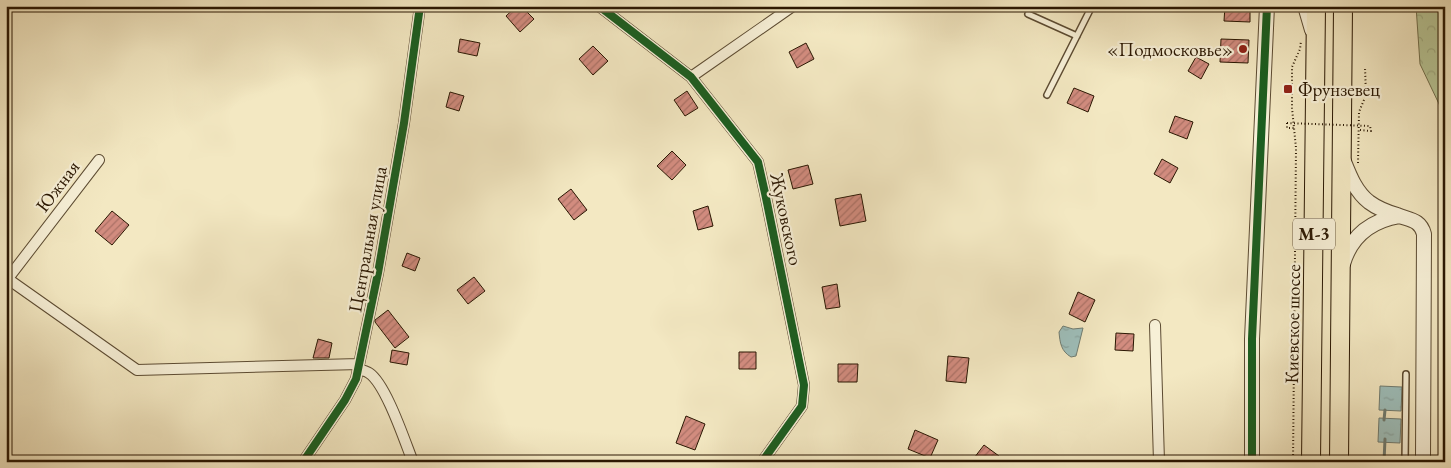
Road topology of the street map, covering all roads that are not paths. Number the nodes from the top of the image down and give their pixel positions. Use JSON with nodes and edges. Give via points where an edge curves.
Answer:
{"nodes":[{"id":1,"x":420,"y":6,"type":"edge"},
{"id":2,"x":599,"y":6,"type":"edge"},
{"id":3,"x":793,"y":6,"type":"edge"},
{"id":4,"x":1092,"y":6,"type":"edge"},
{"id":5,"x":1267,"y":6,"type":"edge"},
{"id":6,"x":1305,"y":6,"type":"edge"},
{"id":7,"x":1316,"y":6,"type":"edge"},
{"id":8,"x":1343,"y":6,"type":"edge"},
{"id":9,"x":1028,"y":14,"type":"dead end"},
{"id":10,"x":1077,"y":36,"type":"junction"},
{"id":11,"x":1317,"y":47,"type":"junction"},
{"id":12,"x":691,"y":77,"type":"junction"},
{"id":13,"x":1047,"y":94,"type":"dead end"},
{"id":14,"x":1342,"y":156,"type":"junction"},
{"id":15,"x":99,"y":160,"type":"dead end"},
{"id":16,"x":1399,"y":216,"type":"junction"},
{"id":17,"x":1340,"y":272,"type":"junction"},
{"id":18,"x":7,"y":280,"type":"edge"},
{"id":19,"x":1155,"y":325,"type":"dead end"},
{"id":20,"x":359,"y":366,"type":"junction"},
{"id":21,"x":1406,"y":374,"type":"dead end"},
{"id":22,"x":303,"y":462,"type":"edge"},
{"id":23,"x":414,"y":462,"type":"edge"},
{"id":24,"x":762,"y":462,"type":"edge"},
{"id":25,"x":1158,"y":462,"type":"edge"},
{"id":26,"x":1252,"y":462,"type":"edge"},
{"id":27,"x":1311,"y":462,"type":"edge"},
{"id":28,"x":1339,"y":462,"type":"edge"},
{"id":29,"x":1405,"y":462,"type":"edge"},
{"id":30,"x":1423,"y":462,"type":"edge"}],
"edges":[{"from":1,"to":20,"type":"street","name":"Центральная улица","via":[[404,123]]},
{"from":2,"to":12,"type":"street","name":"Жуковского"},
{"from":3,"to":12,"type":"street"},
{"from":4,"to":10,"type":"lane"},
{"from":5,"to":26,"type":"street","via":[[1252,339]]},
{"from":6,"to":11,"type":"street"},
{"from":7,"to":11,"type":"highway","name":"Киевское шоссе","number":"М-3"},
{"from":8,"to":14,"type":"highway","number":"М-3"},
{"from":9,"to":10,"type":"lane"},
{"from":10,"to":13,"type":"lane"},
{"from":11,"to":27,"type":"highway","name":"Киевское шоссе","number":"М-3"},
{"from":12,"to":24,"type":"street","name":"Жуковского","via":[[758,162],[804,384],[802,406]]},
{"from":14,"to":16,"type":"street","via":[[1361,194],[1380,209]]},
{"from":14,"to":17,"type":"highway","number":"М-3"},
{"from":15,"to":18,"type":"street","name":"Южная"},
{"from":16,"to":17,"type":"street","via":[[1376,222],[1358,236]]},
{"from":16,"to":30,"type":"street","via":[[1407,217],[1423,228],[1425,239]]},
{"from":17,"to":28,"type":"highway","number":"М-3"},
{"from":18,"to":20,"type":"street","via":[[137,370]]},
{"from":19,"to":25,"type":"street"},
{"from":20,"to":22,"type":"street","name":"Центральная улица","via":[[345,400]]},
{"from":20,"to":23,"type":"street","via":[[378,382]]},
{"from":21,"to":29,"type":"lane"}]}
